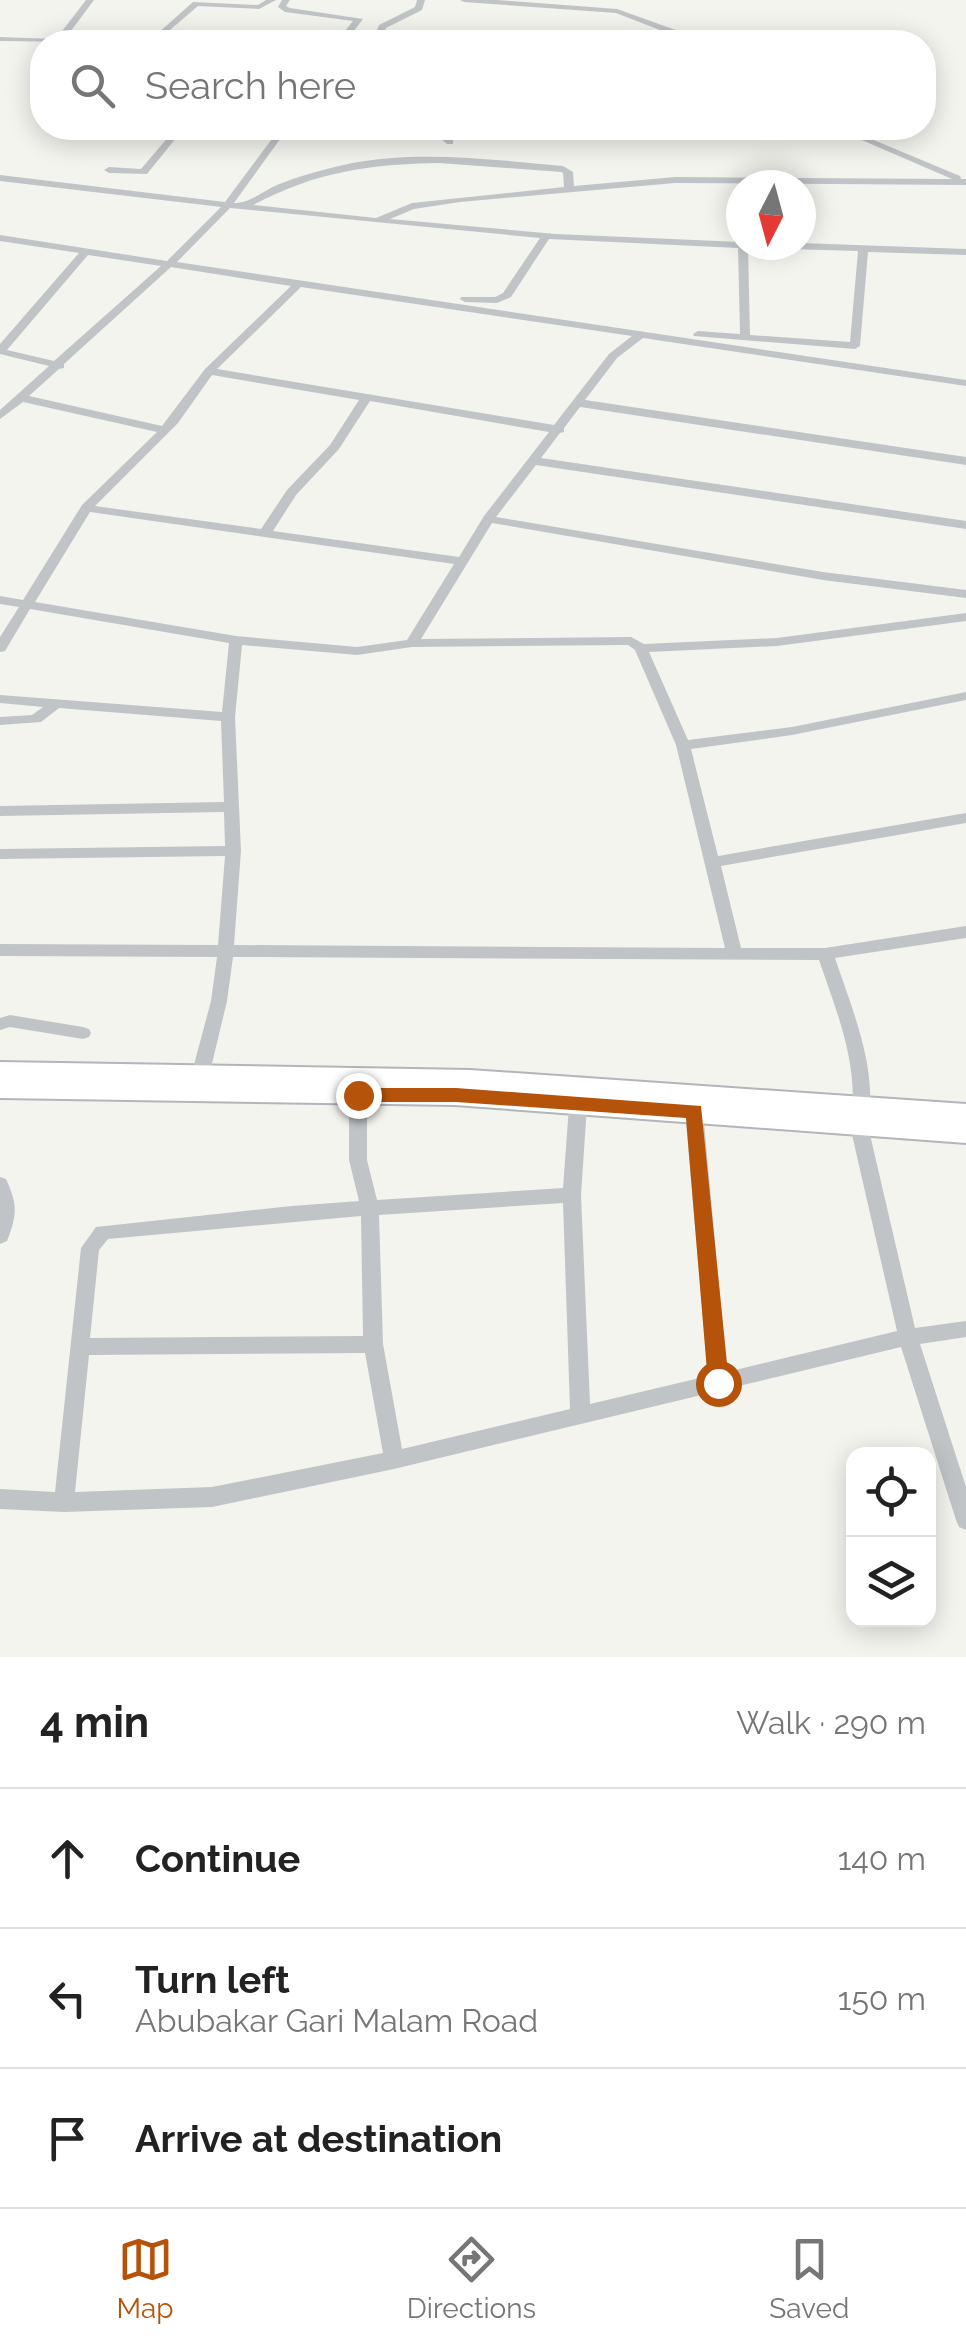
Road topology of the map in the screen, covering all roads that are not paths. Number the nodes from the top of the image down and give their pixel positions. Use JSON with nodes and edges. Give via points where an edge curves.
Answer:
{"nodes":[{"id":1,"x":90,"y":0,"type":"edge"},
{"id":2,"x":272,"y":0,"type":"edge"},
{"id":3,"x":464,"y":0,"type":"edge"},
{"id":4,"x":591,"y":0,"type":"edge"},
{"id":5,"x":438,"y":1,"type":"edge"},
{"id":6,"x":420,"y":4,"type":"edge"},
{"id":7,"x":287,"y":5,"type":"edge"},
{"id":8,"x":251,"y":7,"type":"junction"},
{"id":9,"x":617,"y":10,"type":"junction"},
{"id":10,"x":68,"y":30,"type":"edge"},
{"id":11,"x":165,"y":30,"type":"edge"},
{"id":12,"x":351,"y":30,"type":"edge"},
{"id":13,"x":382,"y":30,"type":"edge"},
{"id":14,"x":668,"y":30,"type":"edge"},
{"id":15,"x":0,"y":38,"type":"edge"},
{"id":16,"x":30,"y":40,"type":"edge"},
{"id":17,"x":170,"y":140,"type":"edge"},
{"id":18,"x":275,"y":140,"type":"edge"},
{"id":19,"x":448,"y":140,"type":"edge"},
{"id":20,"x":866,"y":140,"type":"edge"},
{"id":21,"x":450,"y":142,"type":"dead end"},
{"id":22,"x":109,"y":170,"type":"dead end"},
{"id":23,"x":0,"y":178,"type":"edge"},
{"id":24,"x":965,"y":182,"type":"edge"},
{"id":25,"x":569,"y":187,"type":"junction"},
{"id":26,"x":228,"y":205,"type":"junction"},
{"id":27,"x":242,"y":206,"type":"junction"},
{"id":28,"x":380,"y":220,"type":"junction"},
{"id":29,"x":547,"y":235,"type":"junction"},
{"id":30,"x":0,"y":238,"type":"edge"},
{"id":31,"x":726,"y":245,"type":"edge"},
{"id":32,"x":816,"y":247,"type":"edge"},
{"id":33,"x":863,"y":248,"type":"junction"},
{"id":34,"x":86,"y":251,"type":"junction"},
{"id":35,"x":966,"y":252,"type":"edge"},
{"id":36,"x":742,"y":260,"type":"edge"},
{"id":37,"x":168,"y":263,"type":"junction"},
{"id":38,"x":300,"y":284,"type":"junction"},
{"id":39,"x":444,"y":305,"type":"junction"},
{"id":40,"x":641,"y":334,"type":"junction"},
{"id":41,"x":661,"y":338,"type":"junction"},
{"id":42,"x":745,"y":338,"type":"junction"},
{"id":43,"x":0,"y":351,"type":"edge"},
{"id":44,"x":0,"y":364,"type":"edge"},
{"id":45,"x":60,"y":366,"type":"junction"},
{"id":46,"x":209,"y":371,"type":"junction"},
{"id":47,"x":966,"y":382,"type":"edge"},
{"id":48,"x":22,"y":398,"type":"junction"},
{"id":49,"x":366,"y":398,"type":"junction"},
{"id":50,"x":579,"y":402,"type":"junction"},
{"id":51,"x":0,"y":416,"type":"edge"},
{"id":52,"x":165,"y":430,"type":"junction"},
{"id":53,"x":560,"y":430,"type":"junction"},
{"id":54,"x":534,"y":461,"type":"junction"},
{"id":55,"x":966,"y":462,"type":"edge"},
{"id":56,"x":86,"y":508,"type":"junction"},
{"id":57,"x":488,"y":519,"type":"junction"},
{"id":58,"x":966,"y":525,"type":"edge"},
{"id":59,"x":265,"y":533,"type":"junction"},
{"id":60,"x":462,"y":561,"type":"junction"},
{"id":61,"x":966,"y":594,"type":"edge"},
{"id":62,"x":0,"y":600,"type":"edge"},
{"id":63,"x":24,"y":604,"type":"junction"},
{"id":64,"x":966,"y":617,"type":"edge"},
{"id":65,"x":236,"y":640,"type":"junction"},
{"id":66,"x":412,"y":643,"type":"junction"},
{"id":67,"x":0,"y":648,"type":"edge"},
{"id":68,"x":641,"y":648,"type":"junction"},
{"id":69,"x":966,"y":696,"type":"edge"},
{"id":70,"x":0,"y":699,"type":"edge"},
{"id":71,"x":56,"y":703,"type":"junction"},
{"id":72,"x":228,"y":717,"type":"junction"},
{"id":73,"x":0,"y":721,"type":"edge"},
{"id":74,"x":684,"y":745,"type":"junction"},
{"id":75,"x":233,"y":807,"type":"junction"},
{"id":76,"x":0,"y":811,"type":"edge"},
{"id":77,"x":966,"y":818,"type":"edge"},
{"id":78,"x":233,"y":852,"type":"junction"},
{"id":79,"x":0,"y":854,"type":"edge"},
{"id":80,"x":712,"y":862,"type":"junction"},
{"id":81,"x":966,"y":932,"type":"edge"},
{"id":82,"x":226,"y":948,"type":"junction"},
{"id":83,"x":0,"y":950,"type":"edge"},
{"id":84,"x":735,"y":954,"type":"junction"},
{"id":85,"x":825,"y":954,"type":"junction"},
{"id":86,"x":0,"y":1024,"type":"edge"},
{"id":87,"x":83,"y":1033,"type":"dead end"},
{"id":88,"x":0,"y":1072,"type":"edge"},
{"id":89,"x":201,"y":1072,"type":"junction"},
{"id":90,"x":0,"y":1088,"type":"edge"},
{"id":91,"x":358,"y":1095,"type":"junction"},
{"id":92,"x":578,"y":1106,"type":"junction"},
{"id":93,"x":694,"y":1111,"type":"junction"},
{"id":94,"x":966,"y":1114,"type":"edge"},
{"id":95,"x":862,"y":1118,"type":"junction"},
{"id":96,"x":966,"y":1133,"type":"edge"},
{"id":97,"x":0,"y":1184,"type":"edge"},
{"id":98,"x":572,"y":1195,"type":"junction"},
{"id":99,"x":370,"y":1209,"type":"junction"},
{"id":100,"x":0,"y":1236,"type":"edge"},
{"id":101,"x":966,"y":1329,"type":"edge"},
{"id":102,"x":908,"y":1337,"type":"junction"},
{"id":103,"x":373,"y":1344,"type":"junction"},
{"id":104,"x":81,"y":1346,"type":"junction"},
{"id":105,"x":718,"y":1383,"type":"junction"},
{"id":106,"x":580,"y":1415,"type":"junction"},
{"id":107,"x":394,"y":1460,"type":"junction"},
{"id":108,"x":0,"y":1499,"type":"edge"},
{"id":109,"x":64,"y":1502,"type":"junction"},
{"id":110,"x":964,"y":1509,"type":"edge"}],
"edges":[{"from":1,"to":10,"type":"street"},
{"from":2,"to":8,"type":"street"},
{"from":3,"to":9,"type":"street"},
{"from":4,"to":9,"type":"street"},
{"from":5,"to":6,"type":"street"},
{"from":6,"to":13,"type":"street"},
{"from":7,"to":8,"type":"street"},
{"from":7,"to":12,"type":"street","via":[[359,19]]},
{"from":8,"to":11,"type":"street","via":[[190,6]]},
{"from":9,"to":14,"type":"street"},
{"from":15,"to":16,"type":"street"},
{"from":17,"to":22,"type":"street","via":[[144,172]]},
{"from":18,"to":26,"type":"street"},
{"from":19,"to":21,"type":"street"},
{"from":20,"to":24,"type":"street"},
{"from":23,"to":26,"type":"street"},
{"from":24,"to":25,"type":"street","via":[[675,180]]},
{"from":25,"to":27,"type":"street","via":[[564,170],[472,160],[379,160],[278,184]]},
{"from":25,"to":28,"type":"street","via":[[412,206]]},
{"from":26,"to":27,"type":"street"},
{"from":26,"to":37,"type":"street"},
{"from":27,"to":28,"type":"street"},
{"from":28,"to":29,"type":"street"},
{"from":29,"to":31,"type":"street"},
{"from":29,"to":39,"type":"street","via":[[502,299]]},
{"from":30,"to":34,"type":"street"},
{"from":32,"to":33,"type":"street"},
{"from":33,"to":35,"type":"street"},
{"from":33,"to":42,"type":"street","via":[[855,346]]},
{"from":34,"to":37,"type":"street"},
{"from":34,"to":43,"type":"street"},
{"from":36,"to":42,"type":"street"},
{"from":37,"to":38,"type":"street"},
{"from":37,"to":45,"type":"street"},
{"from":38,"to":39,"type":"street"},
{"from":38,"to":46,"type":"street"},
{"from":39,"to":40,"type":"street"},
{"from":40,"to":41,"type":"street"},
{"from":40,"to":50,"type":"street","via":[[613,356]]},
{"from":41,"to":42,"type":"street","via":[[671,332]]},
{"from":41,"to":47,"type":"street"},
{"from":43,"to":44,"type":"street"},
{"from":43,"to":45,"type":"street"},
{"from":45,"to":48,"type":"street"},
{"from":46,"to":49,"type":"street"},
{"from":46,"to":52,"type":"street"},
{"from":48,"to":51,"type":"street"},
{"from":48,"to":52,"type":"street"},
{"from":49,"to":53,"type":"street"},
{"from":49,"to":59,"type":"street"},
{"from":50,"to":53,"type":"street"},
{"from":50,"to":55,"type":"street"},
{"from":52,"to":56,"type":"street"},
{"from":53,"to":54,"type":"street"},
{"from":54,"to":57,"type":"street"},
{"from":54,"to":58,"type":"street"},
{"from":56,"to":59,"type":"street"},
{"from":56,"to":63,"type":"street"},
{"from":57,"to":60,"type":"street"},
{"from":57,"to":61,"type":"street"},
{"from":59,"to":60,"type":"street"},
{"from":60,"to":66,"type":"street"},
{"from":62,"to":63,"type":"street"},
{"from":63,"to":65,"type":"street"},
{"from":63,"to":67,"type":"street"},
{"from":64,"to":68,"type":"street","via":[[777,642]]},
{"from":65,"to":66,"type":"street","via":[[357,651]]},
{"from":65,"to":72,"type":"street"},
{"from":66,"to":68,"type":"street","via":[[632,642]]},
{"from":68,"to":74,"type":"street"},
{"from":69,"to":74,"type":"street"},
{"from":70,"to":71,"type":"street"},
{"from":71,"to":72,"type":"street"},
{"from":71,"to":73,"type":"street","via":[[36,720]]},
{"from":72,"to":75,"type":"street"},
{"from":74,"to":80,"type":"street"},
{"from":75,"to":76,"type":"street"},
{"from":75,"to":78,"type":"street"},
{"from":77,"to":80,"type":"street"},
{"from":78,"to":79,"type":"street"},
{"from":78,"to":82,"type":"street"},
{"from":80,"to":84,"type":"street"},
{"from":81,"to":85,"type":"street"},
{"from":82,"to":83,"type":"street"},
{"from":82,"to":84,"type":"street"},
{"from":82,"to":89,"type":"street"},
{"from":84,"to":85,"type":"street"},
{"from":85,"to":95,"type":"street","via":[[851,1035]]},
{"from":86,"to":87,"type":"street"},
{"from":88,"to":89,"type":"street"},
{"from":89,"to":95,"type":"street","via":[[542,1083]]},
{"from":90,"to":91,"type":"street"},
{"from":91,"to":92,"type":"street"},
{"from":91,"to":99,"type":"street","via":[[358,1160]]},
{"from":92,"to":93,"type":"street"},
{"from":92,"to":98,"type":"street"},
{"from":93,"to":95,"type":"street"},
{"from":93,"to":105,"type":"street"},
{"from":94,"to":95,"type":"street"},
{"from":95,"to":96,"type":"street"},
{"from":95,"to":102,"type":"street"},
{"from":97,"to":100,"type":"street","via":[[8,1208]]},
{"from":98,"to":99,"type":"street"},
{"from":98,"to":106,"type":"street"},
{"from":99,"to":103,"type":"street"},
{"from":99,"to":104,"type":"street","via":[[103,1232],[90,1248]]},
{"from":101,"to":102,"type":"street"},
{"from":102,"to":105,"type":"street"},
{"from":102,"to":110,"type":"street"},
{"from":103,"to":104,"type":"street"},
{"from":103,"to":107,"type":"street"},
{"from":104,"to":109,"type":"street"},
{"from":105,"to":106,"type":"street"},
{"from":106,"to":107,"type":"street"},
{"from":107,"to":109,"type":"street","via":[[212,1497]]},
{"from":108,"to":109,"type":"street"}]}
